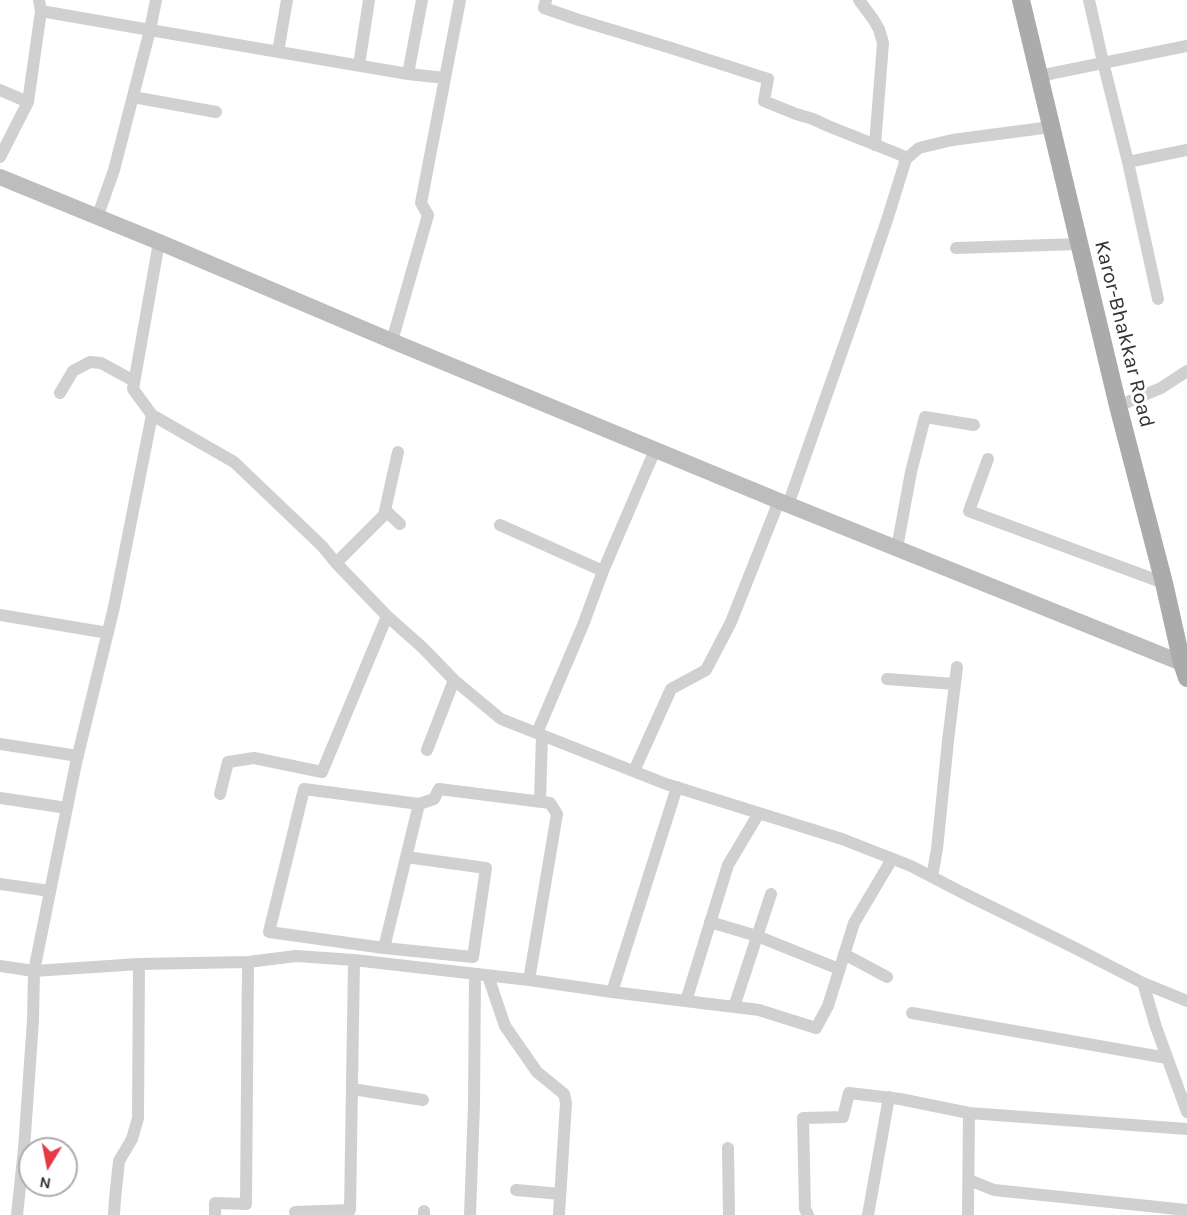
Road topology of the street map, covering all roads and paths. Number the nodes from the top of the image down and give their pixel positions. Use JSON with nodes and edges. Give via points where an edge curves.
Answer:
{"nodes":[{"id":1,"x":156,"y":0,"type":"edge"},
{"id":2,"x":287,"y":0,"type":"edge"},
{"id":3,"x":369,"y":0,"type":"edge"},
{"id":4,"x":422,"y":0,"type":"edge"},
{"id":5,"x":460,"y":0,"type":"edge"},
{"id":6,"x":546,"y":0,"type":"edge"},
{"id":7,"x":859,"y":0,"type":"edge"},
{"id":8,"x":1021,"y":0,"type":"edge"},
{"id":9,"x":1089,"y":0,"type":"edge"},
{"id":10,"x":40,"y":6,"type":"edge"},
{"id":11,"x":150,"y":30,"type":"junction"},
{"id":12,"x":1187,"y":46,"type":"edge"},
{"id":13,"x":278,"y":52,"type":"junction"},
{"id":14,"x":1103,"y":62,"type":"junction"},
{"id":15,"x":358,"y":65,"type":"junction"},
{"id":16,"x":408,"y":74,"type":"junction"},
{"id":17,"x":1039,"y":76,"type":"junction"},
{"id":18,"x":445,"y":78,"type":"junction"},
{"id":19,"x":0,"y":90,"type":"edge"},
{"id":20,"x":133,"y":97,"type":"junction"},
{"id":21,"x":28,"y":102,"type":"junction"},
{"id":22,"x":216,"y":112,"type":"dead end"},
{"id":23,"x":1051,"y":127,"type":"junction"},
{"id":24,"x":874,"y":145,"type":"junction"},
{"id":25,"x":1187,"y":150,"type":"edge"},
{"id":26,"x":0,"y":157,"type":"edge"},
{"id":27,"x":906,"y":159,"type":"junction"},
{"id":28,"x":1128,"y":162,"type":"junction"},
{"id":29,"x":0,"y":177,"type":"edge"},
{"id":30,"x":98,"y":218,"type":"junction"},
{"id":31,"x":159,"y":242,"type":"junction"},
{"id":32,"x":1079,"y":244,"type":"junction"},
{"id":33,"x":956,"y":248,"type":"dead end"},
{"id":34,"x":1158,"y":299,"type":"dead end"},
{"id":35,"x":392,"y":341,"type":"junction"},
{"id":36,"x":1187,"y":371,"type":"edge"},
{"id":37,"x":134,"y":381,"type":"junction"},
{"id":38,"x":60,"y":393,"type":"dead end"},
{"id":39,"x":1118,"y":406,"type":"junction"},
{"id":40,"x":152,"y":415,"type":"junction"},
{"id":41,"x":974,"y":425,"type":"dead end"},
{"id":42,"x":654,"y":450,"type":"junction"},
{"id":43,"x":398,"y":452,"type":"dead end"},
{"id":44,"x":988,"y":459,"type":"dead end"},
{"id":45,"x":783,"y":503,"type":"junction"},
{"id":46,"x":385,"y":510,"type":"junction"},
{"id":47,"x":400,"y":524,"type":"dead end"},
{"id":48,"x":500,"y":525,"type":"dead end"},
{"id":49,"x":897,"y":549,"type":"junction"},
{"id":50,"x":336,"y":563,"type":"junction"},
{"id":51,"x":603,"y":571,"type":"junction"},
{"id":52,"x":1164,"y":583,"type":"junction"},
{"id":53,"x":0,"y":615,"type":"edge"},
{"id":54,"x":387,"y":616,"type":"junction"},
{"id":55,"x":108,"y":633,"type":"junction"},
{"id":56,"x":957,"y":667,"type":"dead end"},
{"id":57,"x":1185,"y":668,"type":"edge"},
{"id":58,"x":887,"y":679,"type":"dead end"},
{"id":59,"x":454,"y":680,"type":"junction"},
{"id":60,"x":955,"y":684,"type":"junction"},
{"id":61,"x":540,"y":734,"type":"junction"},
{"id":62,"x":0,"y":744,"type":"edge"},
{"id":63,"x":427,"y":750,"type":"dead end"},
{"id":64,"x":78,"y":756,"type":"junction"},
{"id":65,"x":634,"y":771,"type":"junction"},
{"id":66,"x":677,"y":787,"type":"junction"},
{"id":67,"x":220,"y":794,"type":"dead end"},
{"id":68,"x":0,"y":798,"type":"edge"},
{"id":69,"x":540,"y":801,"type":"junction"},
{"id":70,"x":419,"y":804,"type":"junction"},
{"id":71,"x":67,"y":808,"type":"junction"},
{"id":72,"x":759,"y":813,"type":"junction"},
{"id":73,"x":406,"y":857,"type":"junction"},
{"id":74,"x":892,"y":859,"type":"junction"},
{"id":75,"x":932,"y":878,"type":"junction"},
{"id":76,"x":0,"y":884,"type":"edge"},
{"id":77,"x":50,"y":891,"type":"junction"},
{"id":78,"x":771,"y":894,"type":"dead end"},
{"id":79,"x":710,"y":922,"type":"junction"},
{"id":80,"x":757,"y":936,"type":"junction"},
{"id":81,"x":384,"y":948,"type":"junction"},
{"id":82,"x":844,"y":954,"type":"junction"},
{"id":83,"x":354,"y":960,"type":"junction"},
{"id":84,"x":248,"y":962,"type":"junction"},
{"id":85,"x":139,"y":964,"type":"junction"},
{"id":86,"x":0,"y":966,"type":"edge"},
{"id":87,"x":839,"y":969,"type":"junction"},
{"id":88,"x":34,"y":970,"type":"junction"},
{"id":89,"x":481,"y":975,"type":"junction"},
{"id":90,"x":887,"y":977,"type":"dead end"},
{"id":91,"x":529,"y":980,"type":"junction"},
{"id":92,"x":1143,"y":983,"type":"junction"},
{"id":93,"x":612,"y":992,"type":"junction"},
{"id":94,"x":686,"y":1001,"type":"junction"},
{"id":95,"x":1187,"y":1001,"type":"edge"},
{"id":96,"x":734,"y":1006,"type":"junction"},
{"id":97,"x":912,"y":1013,"type":"dead end"},
{"id":98,"x":1167,"y":1058,"type":"junction"},
{"id":99,"x":352,"y":1089,"type":"junction"},
{"id":100,"x":889,"y":1097,"type":"junction"},
{"id":101,"x":423,"y":1100,"type":"dead end"},
{"id":102,"x":1187,"y":1112,"type":"edge"},
{"id":103,"x":969,"y":1113,"type":"junction"},
{"id":104,"x":1187,"y":1129,"type":"edge"},
{"id":105,"x":728,"y":1148,"type":"dead end"},
{"id":106,"x":969,"y":1180,"type":"junction"},
{"id":107,"x":516,"y":1190,"type":"dead end"},
{"id":108,"x":560,"y":1194,"type":"junction"},
{"id":109,"x":1187,"y":1210,"type":"edge"},
{"id":110,"x":17,"y":1215,"type":"edge"},
{"id":111,"x":114,"y":1215,"type":"edge"},
{"id":112,"x":216,"y":1215,"type":"edge"},
{"id":113,"x":296,"y":1215,"type":"edge"},
{"id":114,"x":470,"y":1215,"type":"edge"},
{"id":115,"x":559,"y":1215,"type":"edge"},
{"id":116,"x":729,"y":1215,"type":"edge"},
{"id":117,"x":808,"y":1215,"type":"edge"},
{"id":118,"x":868,"y":1215,"type":"edge"},
{"id":119,"x":968,"y":1215,"type":"edge"}],
"edges":[{"from":1,"to":11,"type":"street"},
{"from":2,"to":13,"type":"street"},
{"from":3,"to":15,"type":"street"},
{"from":4,"to":16,"type":"street"},
{"from":5,"to":18,"type":"street"},
{"from":6,"to":24,"type":"street","via":[[544,8],[768,79],[764,101]]},
{"from":7,"to":24,"type":"street","via":[[879,28],[883,42]]},
{"from":8,"to":17,"type":"main road","name":"Karor-Bhakkar Road"},
{"from":9,"to":14,"type":"street"},
{"from":10,"to":11,"type":"street"},
{"from":10,"to":21,"type":"street"},
{"from":11,"to":13,"type":"street"},
{"from":11,"to":20,"type":"street"},
{"from":12,"to":14,"type":"street"},
{"from":13,"to":15,"type":"street"},
{"from":14,"to":17,"type":"street"},
{"from":14,"to":28,"type":"street"},
{"from":15,"to":16,"type":"street"},
{"from":16,"to":18,"type":"street"},
{"from":17,"to":23,"type":"main road","name":"Karor-Bhakkar Road"},
{"from":18,"to":35,"type":"street","via":[[421,203],[428,215]]},
{"from":19,"to":21,"type":"street"},
{"from":20,"to":22,"type":"street"},
{"from":20,"to":30,"type":"street"},
{"from":21,"to":26,"type":"street"},
{"from":23,"to":27,"type":"street","via":[[952,140],[918,148]]},
{"from":23,"to":32,"type":"main road","name":"Karor-Bhakkar Road"},
{"from":24,"to":27,"type":"street"},
{"from":25,"to":28,"type":"street"},
{"from":27,"to":45,"type":"street","via":[[859,303]]},
{"from":28,"to":34,"type":"street"},
{"from":29,"to":30,"type":"main road"},
{"from":30,"to":31,"type":"main road"},
{"from":31,"to":35,"type":"main road"},
{"from":31,"to":37,"type":"street"},
{"from":32,"to":33,"type":"street"},
{"from":32,"to":39,"type":"main road","name":"Karor-Bhakkar Road"},
{"from":35,"to":42,"type":"main road"},
{"from":36,"to":39,"type":"street","via":[[1161,388]]},
{"from":37,"to":38,"type":"street","via":[[100,363],[90,362],[73,371]]},
{"from":37,"to":40,"type":"street","via":[[133,389]]},
{"from":39,"to":52,"type":"main road","name":"Karor-Bhakkar Road"},
{"from":40,"to":50,"type":"street","via":[[234,462]]},
{"from":40,"to":55,"type":"street"},
{"from":41,"to":49,"type":"street","via":[[925,417]]},
{"from":42,"to":45,"type":"main road"},
{"from":42,"to":51,"type":"street"},
{"from":43,"to":46,"type":"street"},
{"from":44,"to":52,"type":"street","via":[[969,511]]},
{"from":45,"to":49,"type":"main road"},
{"from":45,"to":65,"type":"street","via":[[706,669],[671,689]]},
{"from":46,"to":47,"type":"street"},
{"from":46,"to":50,"type":"street"},
{"from":48,"to":51,"type":"street"},
{"from":49,"to":57,"type":"main road"},
{"from":50,"to":54,"type":"street"},
{"from":51,"to":61,"type":"street"},
{"from":52,"to":57,"type":"main road","name":"Karor-Bhakkar Road"},
{"from":53,"to":55,"type":"street"},
{"from":54,"to":59,"type":"street"},
{"from":54,"to":67,"type":"street","via":[[322,772],[254,758],[228,762]]},
{"from":55,"to":64,"type":"street"},
{"from":56,"to":60,"type":"street"},
{"from":58,"to":60,"type":"street"},
{"from":59,"to":61,"type":"street","via":[[501,719]]},
{"from":59,"to":63,"type":"street"},
{"from":60,"to":75,"type":"street"},
{"from":61,"to":65,"type":"street"},
{"from":61,"to":69,"type":"street"},
{"from":62,"to":64,"type":"street"},
{"from":64,"to":71,"type":"street"},
{"from":65,"to":66,"type":"street"},
{"from":66,"to":72,"type":"street"},
{"from":66,"to":93,"type":"street"},
{"from":68,"to":71,"type":"street"},
{"from":69,"to":70,"type":"street","via":[[439,789],[434,800]]},
{"from":69,"to":91,"type":"street","via":[[550,802],[557,814]]},
{"from":70,"to":73,"type":"street"},
{"from":70,"to":81,"type":"street","via":[[304,789],[269,932]]},
{"from":71,"to":77,"type":"street"},
{"from":72,"to":74,"type":"street"},
{"from":72,"to":79,"type":"street","via":[[728,866]]},
{"from":73,"to":81,"type":"street"},
{"from":73,"to":81,"type":"street","via":[[486,868],[473,957]]},
{"from":74,"to":75,"type":"street"},
{"from":74,"to":82,"type":"street","via":[[854,923]]},
{"from":75,"to":92,"type":"street"},
{"from":76,"to":77,"type":"street"},
{"from":77,"to":88,"type":"street"},
{"from":78,"to":80,"type":"street"},
{"from":79,"to":80,"type":"street"},
{"from":79,"to":94,"type":"street"},
{"from":80,"to":87,"type":"street"},
{"from":80,"to":96,"type":"street"},
{"from":82,"to":87,"type":"street"},
{"from":82,"to":90,"type":"street"},
{"from":83,"to":84,"type":"street","via":[[296,956]]},
{"from":83,"to":89,"type":"street"},
{"from":83,"to":99,"type":"street"},
{"from":84,"to":85,"type":"street"},
{"from":84,"to":112,"type":"street","via":[[246,1204],[215,1203]]},
{"from":85,"to":88,"type":"street"},
{"from":85,"to":111,"type":"street","via":[[138,1118],[119,1161]]},
{"from":86,"to":88,"type":"street"},
{"from":87,"to":96,"type":"street","via":[[828,1006],[816,1028]]},
{"from":88,"to":110,"type":"street"},
{"from":89,"to":91,"type":"street"},
{"from":89,"to":108,"type":"street","via":[[505,1026],[537,1072],[564,1094]]},
{"from":89,"to":114,"type":"street"},
{"from":91,"to":93,"type":"street"},
{"from":92,"to":95,"type":"street"},
{"from":92,"to":98,"type":"street"},
{"from":93,"to":94,"type":"street"},
{"from":94,"to":96,"type":"street"},
{"from":97,"to":98,"type":"street"},
{"from":98,"to":102,"type":"street"},
{"from":99,"to":101,"type":"street"},
{"from":99,"to":113,"type":"street","via":[[350,1210]]},
{"from":100,"to":103,"type":"street"},
{"from":100,"to":117,"type":"street","via":[[849,1093],[843,1117],[803,1118]]},
{"from":100,"to":118,"type":"street"},
{"from":103,"to":104,"type":"street"},
{"from":103,"to":106,"type":"street"},
{"from":105,"to":116,"type":"street"},
{"from":106,"to":109,"type":"street","via":[[994,1190]]},
{"from":106,"to":119,"type":"street"},
{"from":107,"to":108,"type":"street"},
{"from":108,"to":115,"type":"street"}]}
